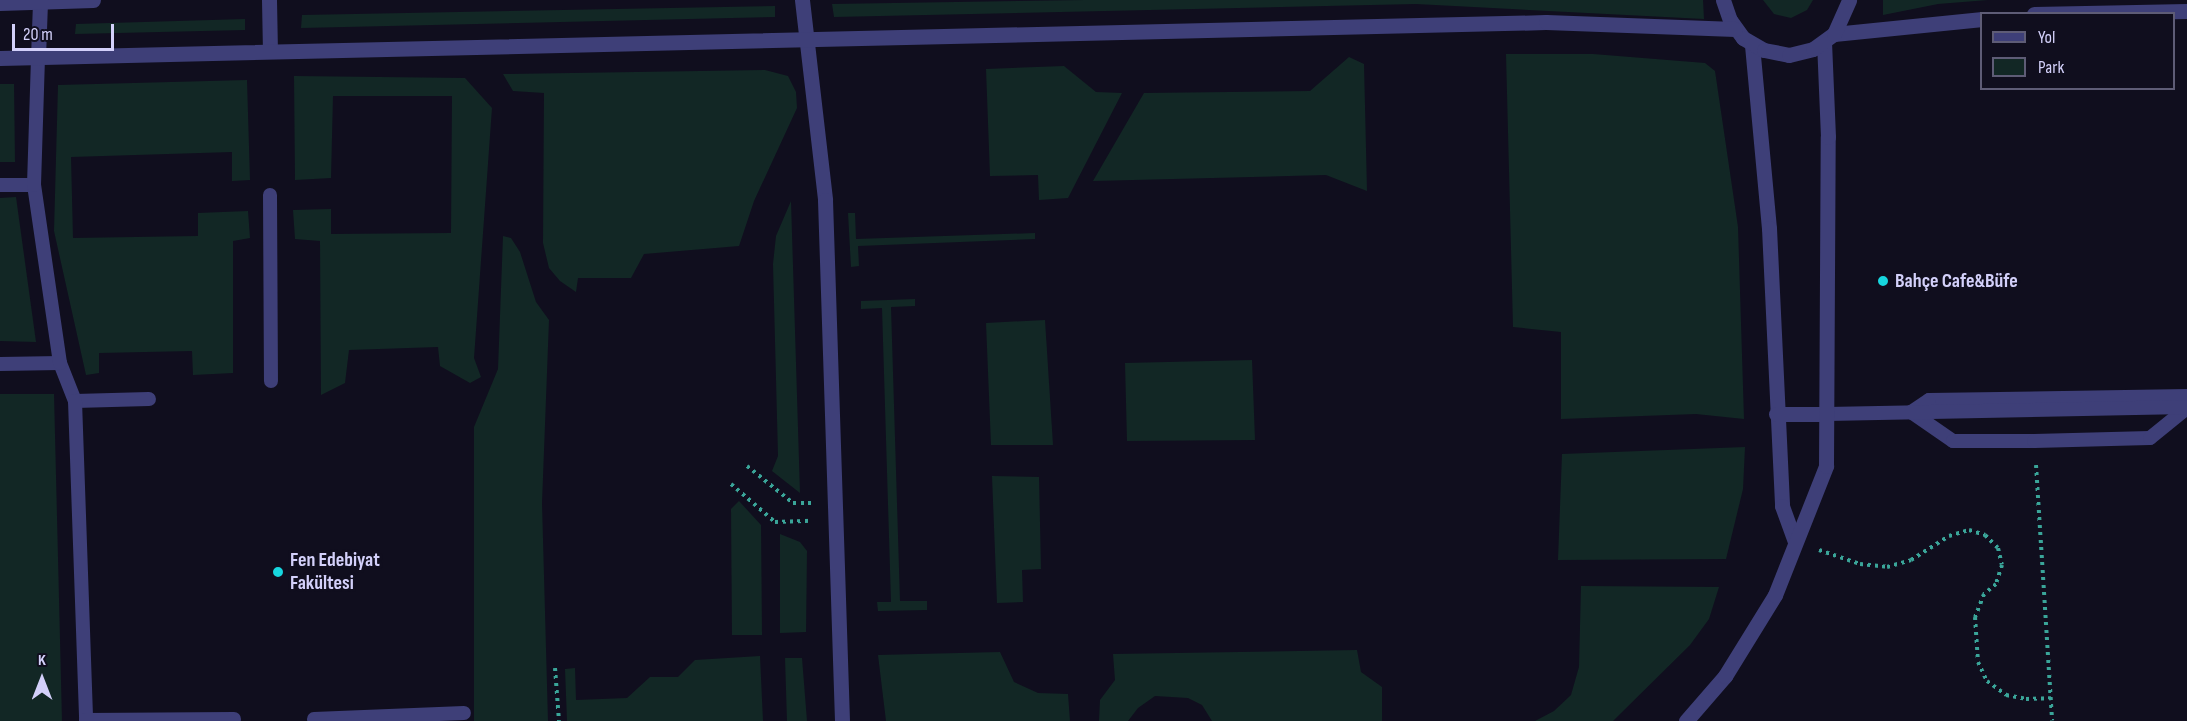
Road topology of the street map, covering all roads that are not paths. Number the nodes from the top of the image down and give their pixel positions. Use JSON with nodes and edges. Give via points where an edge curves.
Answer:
{"nodes":[{"id":1,"x":93,"y":0,"type":"edge"},
{"id":2,"x":269,"y":0,"type":"edge"},
{"id":3,"x":802,"y":0,"type":"edge"},
{"id":4,"x":1723,"y":0,"type":"edge"},
{"id":5,"x":1849,"y":0,"type":"edge"},
{"id":6,"x":40,"y":2,"type":"junction"},
{"id":7,"x":0,"y":3,"type":"edge"},
{"id":8,"x":2187,"y":11,"type":"edge"},
{"id":9,"x":2136,"y":12,"type":"edge"},
{"id":10,"x":1980,"y":19,"type":"edge"},
{"id":11,"x":1735,"y":29,"type":"junction"},
{"id":12,"x":808,"y":36,"type":"junction"},
{"id":13,"x":1829,"y":38,"type":"junction"},
{"id":14,"x":1752,"y":45,"type":"junction"},
{"id":15,"x":270,"y":51,"type":"junction"},
{"id":16,"x":38,"y":57,"type":"junction"},
{"id":17,"x":0,"y":58,"type":"edge"},
{"id":18,"x":0,"y":185,"type":"edge"},
{"id":19,"x":34,"y":185,"type":"junction"},
{"id":20,"x":270,"y":195,"type":"dead end"},
{"id":21,"x":60,"y":363,"type":"junction"},
{"id":22,"x":0,"y":364,"type":"edge"},
{"id":23,"x":271,"y":381,"type":"dead end"},
{"id":24,"x":2187,"y":396,"type":"edge"},
{"id":25,"x":149,"y":399,"type":"dead end"},
{"id":26,"x":75,"y":401,"type":"junction"},
{"id":27,"x":2187,"y":407,"type":"edge"},
{"id":28,"x":1911,"y":412,"type":"junction"},
{"id":29,"x":1776,"y":414,"type":"junction"},
{"id":30,"x":1827,"y":414,"type":"junction"},
{"id":31,"x":1796,"y":542,"type":"junction"},
{"id":32,"x":464,"y":713,"type":"dead end"},
{"id":33,"x":234,"y":719,"type":"dead end"},
{"id":34,"x":314,"y":719,"type":"dead end"},
{"id":35,"x":842,"y":721,"type":"edge"},
{"id":36,"x":1686,"y":721,"type":"edge"}],
"edges":[{"from":1,"to":6,"type":"street"},
{"from":2,"to":15,"type":"street"},
{"from":3,"to":12,"type":"street"},
{"from":4,"to":11,"type":"street"},
{"from":5,"to":13,"type":"street","via":[[1843,21]]},
{"from":6,"to":7,"type":"street"},
{"from":6,"to":16,"type":"street"},
{"from":8,"to":9,"type":"street"},
{"from":10,"to":13,"type":"street"},
{"from":11,"to":12,"type":"street","via":[[1546,22]]},
{"from":11,"to":14,"type":"street"},
{"from":12,"to":15,"type":"street"},
{"from":12,"to":35,"type":"street","via":[[825,200]]},
{"from":13,"to":14,"type":"street","via":[[1788,55]]},
{"from":13,"to":30,"type":"street"},
{"from":14,"to":29,"type":"street","via":[[1769,228]]},
{"from":15,"to":16,"type":"street"},
{"from":16,"to":17,"type":"street"},
{"from":16,"to":19,"type":"lane"},
{"from":18,"to":19,"type":"lane"},
{"from":19,"to":21,"type":"lane"},
{"from":20,"to":23,"type":"lane"},
{"from":21,"to":22,"type":"lane"},
{"from":21,"to":26,"type":"lane"},
{"from":24,"to":28,"type":"lane","via":[[1929,400]]},
{"from":25,"to":26,"type":"lane"},
{"from":26,"to":33,"type":"lane","via":[[86,720]]},
{"from":27,"to":28,"type":"lane"},
{"from":27,"to":28,"type":"lane","via":[[2150,438],[2034,441],[1953,441]]},
{"from":28,"to":30,"type":"lane"},
{"from":29,"to":30,"type":"street"},
{"from":29,"to":31,"type":"street","via":[[1782,506]]},
{"from":30,"to":31,"type":"street","via":[[1826,466]]},
{"from":31,"to":36,"type":"street","via":[[1775,595],[1746,645]]},
{"from":32,"to":34,"type":"lane"}]}
